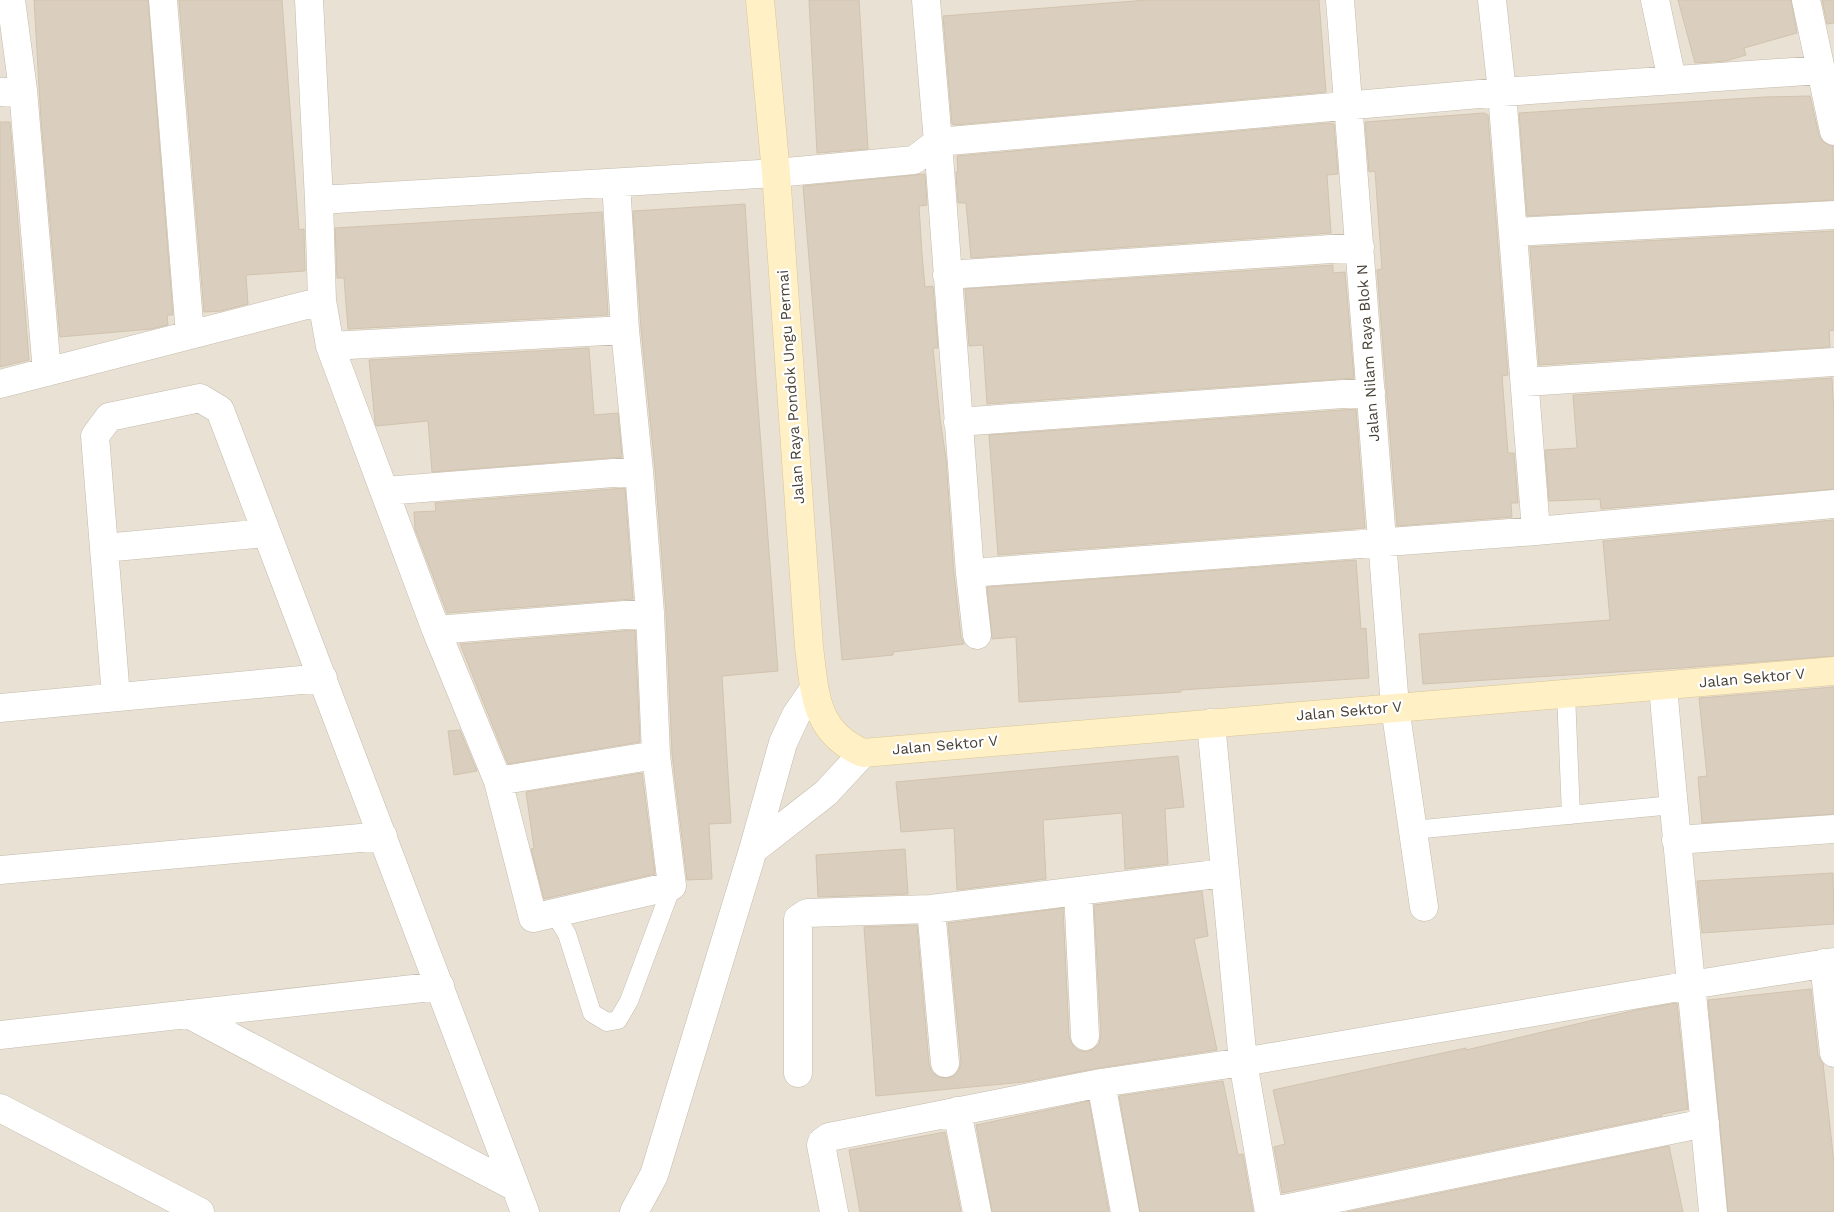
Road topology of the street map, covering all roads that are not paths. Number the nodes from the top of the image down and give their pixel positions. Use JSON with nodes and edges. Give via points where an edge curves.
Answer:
{"nodes":[{"id":1,"x":12,"y":0,"type":"edge"},
{"id":2,"x":163,"y":0,"type":"edge"},
{"id":3,"x":309,"y":0,"type":"edge"},
{"id":4,"x":760,"y":0,"type":"edge"},
{"id":5,"x":926,"y":0,"type":"edge"},
{"id":6,"x":1340,"y":0,"type":"edge"},
{"id":7,"x":1492,"y":0,"type":"edge"},
{"id":8,"x":1655,"y":0,"type":"edge"},
{"id":9,"x":1806,"y":0,"type":"edge"},
{"id":10,"x":1821,"y":70,"type":"junction"},
{"id":11,"x":1672,"y":80,"type":"junction"},
{"id":12,"x":11,"y":91,"type":"edge"},
{"id":13,"x":1502,"y":92,"type":"junction"},
{"id":14,"x":1348,"y":107,"type":"junction"},
{"id":15,"x":1834,"y":131,"type":"edge"},
{"id":16,"x":938,"y":142,"type":"junction"},
{"id":17,"x":776,"y":174,"type":"junction"},
{"id":18,"x":616,"y":184,"type":"junction"},
{"id":19,"x":319,"y":200,"type":"junction"},
{"id":20,"x":1834,"y":215,"type":"edge"},
{"id":21,"x":1513,"y":232,"type":"junction"},
{"id":22,"x":1360,"y":247,"type":"junction"},
{"id":23,"x":947,"y":274,"type":"junction"},
{"id":24,"x":322,"y":301,"type":"junction"},
{"id":25,"x":625,"y":330,"type":"junction"},
{"id":26,"x":190,"y":335,"type":"junction"},
{"id":27,"x":330,"y":346,"type":"junction"},
{"id":28,"x":1834,"y":362,"type":"edge"},
{"id":29,"x":47,"y":372,"type":"junction"},
{"id":30,"x":1525,"y":382,"type":"junction"},
{"id":31,"x":0,"y":384,"type":"edge"},
{"id":32,"x":1371,"y":392,"type":"junction"},
{"id":33,"x":958,"y":422,"type":"junction"},
{"id":34,"x":639,"y":471,"type":"junction"},
{"id":35,"x":385,"y":491,"type":"junction"},
{"id":36,"x":1834,"y":504,"type":"edge"},
{"id":37,"x":1536,"y":531,"type":"junction"},
{"id":38,"x":266,"y":533,"type":"junction"},
{"id":39,"x":1382,"y":542,"type":"junction"},
{"id":40,"x":104,"y":548,"type":"junction"},
{"id":41,"x":970,"y":573,"type":"junction"},
{"id":42,"x":650,"y":613,"type":"junction"},
{"id":43,"x":436,"y":630,"type":"junction"},
{"id":44,"x":976,"y":635,"type":"dead end"},
{"id":45,"x":1834,"y":671,"type":"edge"},
{"id":46,"x":323,"y":678,"type":"junction"},
{"id":47,"x":1663,"y":686,"type":"junction"},
{"id":48,"x":814,"y":689,"type":"junction"},
{"id":49,"x":1566,"y":694,"type":"junction"},
{"id":50,"x":116,"y":697,"type":"junction"},
{"id":51,"x":1395,"y":707,"type":"junction"},
{"id":52,"x":0,"y":708,"type":"edge"},
{"id":53,"x":1211,"y":723,"type":"junction"},
{"id":54,"x":863,"y":753,"type":"junction"},
{"id":55,"x":656,"y":755,"type":"junction"},
{"id":56,"x":498,"y":782,"type":"junction"},
{"id":57,"x":1673,"y":805,"type":"junction"},
{"id":58,"x":1571,"y":814,"type":"junction"},
{"id":59,"x":1834,"y":829,"type":"edge"},
{"id":60,"x":1413,"y":830,"type":"junction"},
{"id":61,"x":383,"y":836,"type":"junction"},
{"id":62,"x":1676,"y":840,"type":"junction"},
{"id":63,"x":753,"y":850,"type":"junction"},
{"id":64,"x":0,"y":870,"type":"edge"},
{"id":65,"x":1224,"y":873,"type":"junction"},
{"id":66,"x":672,"y":886,"type":"junction"},
{"id":67,"x":1078,"y":891,"type":"junction"},
{"id":68,"x":1424,"y":907,"type":"dead end"},
{"id":69,"x":931,"y":909,"type":"junction"},
{"id":70,"x":554,"y":913,"type":"junction"},
{"id":71,"x":1829,"y":962,"type":"edge"},
{"id":72,"x":1690,"y":976,"type":"junction"},
{"id":73,"x":440,"y":986,"type":"junction"},
{"id":74,"x":188,"y":1014,"type":"junction"},
{"id":75,"x":0,"y":1035,"type":"edge"},
{"id":76,"x":1085,"y":1036,"type":"dead end"},
{"id":77,"x":1834,"y":1053,"type":"edge"},
{"id":78,"x":945,"y":1062,"type":"dead end"},
{"id":79,"x":1243,"y":1062,"type":"junction"},
{"id":80,"x":798,"y":1073,"type":"dead end"},
{"id":81,"x":1101,"y":1083,"type":"junction"},
{"id":82,"x":0,"y":1108,"type":"edge"},
{"id":83,"x":957,"y":1111,"type":"junction"},
{"id":84,"x":1705,"y":1123,"type":"junction"},
{"id":85,"x":515,"y":1187,"type":"junction"},
{"id":86,"x":200,"y":1212,"type":"edge"},
{"id":87,"x":525,"y":1212,"type":"edge"},
{"id":88,"x":634,"y":1212,"type":"edge"},
{"id":89,"x":834,"y":1212,"type":"edge"},
{"id":90,"x":977,"y":1212,"type":"edge"},
{"id":91,"x":1126,"y":1212,"type":"edge"},
{"id":92,"x":1269,"y":1212,"type":"edge"},
{"id":93,"x":1712,"y":1212,"type":"edge"}],
"edges":[{"from":1,"to":12,"type":"street"},
{"from":2,"to":26,"type":"street"},
{"from":3,"to":19,"type":"street"},
{"from":4,"to":17,"type":"street","name":"Jalan Raya Pondok Ungu Permai"},
{"from":5,"to":16,"type":"street"},
{"from":6,"to":14,"type":"street","name":"Jalan Nilam Raya Blok N"},
{"from":7,"to":13,"type":"street"},
{"from":8,"to":11,"type":"street"},
{"from":9,"to":10,"type":"street"},
{"from":10,"to":11,"type":"street"},
{"from":10,"to":15,"type":"street"},
{"from":11,"to":13,"type":"street"},
{"from":12,"to":29,"type":"street"},
{"from":13,"to":14,"type":"street"},
{"from":13,"to":21,"type":"street"},
{"from":14,"to":16,"type":"street"},
{"from":14,"to":22,"type":"street","name":"Jalan Nilam Raya Blok N"},
{"from":16,"to":17,"type":"street","via":[[914,160]]},
{"from":16,"to":23,"type":"street"},
{"from":17,"to":18,"type":"street"},
{"from":17,"to":48,"type":"street","name":"Jalan Raya Pondok Ungu Permai"},
{"from":18,"to":19,"type":"street"},
{"from":18,"to":25,"type":"street"},
{"from":19,"to":24,"type":"street"},
{"from":20,"to":21,"type":"street"},
{"from":21,"to":30,"type":"street"},
{"from":22,"to":23,"type":"street"},
{"from":22,"to":32,"type":"street","name":"Jalan Nilam Raya Blok N"},
{"from":23,"to":33,"type":"street"},
{"from":24,"to":26,"type":"street"},
{"from":24,"to":27,"type":"street"},
{"from":25,"to":27,"type":"street"},
{"from":25,"to":34,"type":"street"},
{"from":26,"to":29,"type":"street"},
{"from":27,"to":35,"type":"street"},
{"from":28,"to":30,"type":"street"},
{"from":29,"to":31,"type":"street"},
{"from":30,"to":37,"type":"street"},
{"from":32,"to":33,"type":"street"},
{"from":32,"to":39,"type":"street","name":"Jalan Nilam Raya Blok N"},
{"from":33,"to":41,"type":"street"},
{"from":34,"to":35,"type":"street"},
{"from":34,"to":42,"type":"street"},
{"from":35,"to":43,"type":"street"},
{"from":36,"to":37,"type":"street"},
{"from":37,"to":39,"type":"street"},
{"from":38,"to":40,"type":"street"},
{"from":38,"to":40,"type":"street","via":[[220,410],[200,398],[109,417],[95,436]]},
{"from":38,"to":46,"type":"street"},
{"from":39,"to":41,"type":"street"},
{"from":39,"to":51,"type":"street","name":"Jalan Nilam Raya Blok N"},
{"from":40,"to":50,"type":"street"},
{"from":41,"to":44,"type":"street"},
{"from":42,"to":43,"type":"street"},
{"from":42,"to":55,"type":"street"},
{"from":43,"to":56,"type":"street"},
{"from":45,"to":47,"type":"street","name":"Jalan Sektor V"},
{"from":46,"to":50,"type":"street"},
{"from":46,"to":61,"type":"street"},
{"from":47,"to":49,"type":"street","name":"Jalan Sektor V"},
{"from":47,"to":57,"type":"street"},
{"from":48,"to":54,"type":"street","name":"Jalan Raya Pondok Ungu Permai","via":[[828,726],[843,743]]},
{"from":48,"to":63,"type":"street","via":[[796,715],[783,743]]},
{"from":49,"to":51,"type":"street","name":"Jalan Sektor V"},
{"from":49,"to":58,"type":"lane"},
{"from":50,"to":52,"type":"street"},
{"from":51,"to":53,"type":"street","name":"Jalan Sektor V"},
{"from":51,"to":60,"type":"street","name":"Jalan Nilam Raya Blok N"},
{"from":53,"to":54,"type":"street","name":"Jalan Sektor V"},
{"from":53,"to":65,"type":"street"},
{"from":54,"to":63,"type":"street","via":[[826,793]]},
{"from":55,"to":56,"type":"street"},
{"from":55,"to":66,"type":"street"},
{"from":56,"to":70,"type":"street","via":[[533,918]]},
{"from":57,"to":58,"type":"lane"},
{"from":57,"to":62,"type":"street"},
{"from":58,"to":60,"type":"lane"},
{"from":59,"to":62,"type":"street"},
{"from":60,"to":68,"type":"street","name":"Jalan Nilam Raya Blok N"},
{"from":61,"to":64,"type":"street"},
{"from":61,"to":73,"type":"street"},
{"from":62,"to":72,"type":"street"},
{"from":63,"to":88,"type":"street","via":[[654,1175]]},
{"from":65,"to":67,"type":"street"},
{"from":65,"to":79,"type":"street"},
{"from":66,"to":70,"type":"street"},
{"from":66,"to":70,"type":"lane","via":[[629,1001],[618,1020],[608,1022],[592,1013],[567,934]]},
{"from":67,"to":69,"type":"street"},
{"from":67,"to":76,"type":"street"},
{"from":69,"to":78,"type":"street"},
{"from":69,"to":80,"type":"street","via":[[807,913],[798,919]]},
{"from":71,"to":72,"type":"street"},
{"from":71,"to":77,"type":"street"},
{"from":72,"to":79,"type":"street"},
{"from":72,"to":84,"type":"street"},
{"from":73,"to":74,"type":"street"},
{"from":73,"to":85,"type":"street"},
{"from":74,"to":75,"type":"street"},
{"from":74,"to":85,"type":"street"},
{"from":79,"to":81,"type":"street"},
{"from":79,"to":92,"type":"street"},
{"from":81,"to":83,"type":"street"},
{"from":81,"to":91,"type":"street"},
{"from":82,"to":86,"type":"street"},
{"from":83,"to":89,"type":"street","via":[[825,1139],[821,1145]]},
{"from":83,"to":90,"type":"street"},
{"from":84,"to":92,"type":"street"},
{"from":84,"to":93,"type":"street"},
{"from":85,"to":87,"type":"street"}]}
